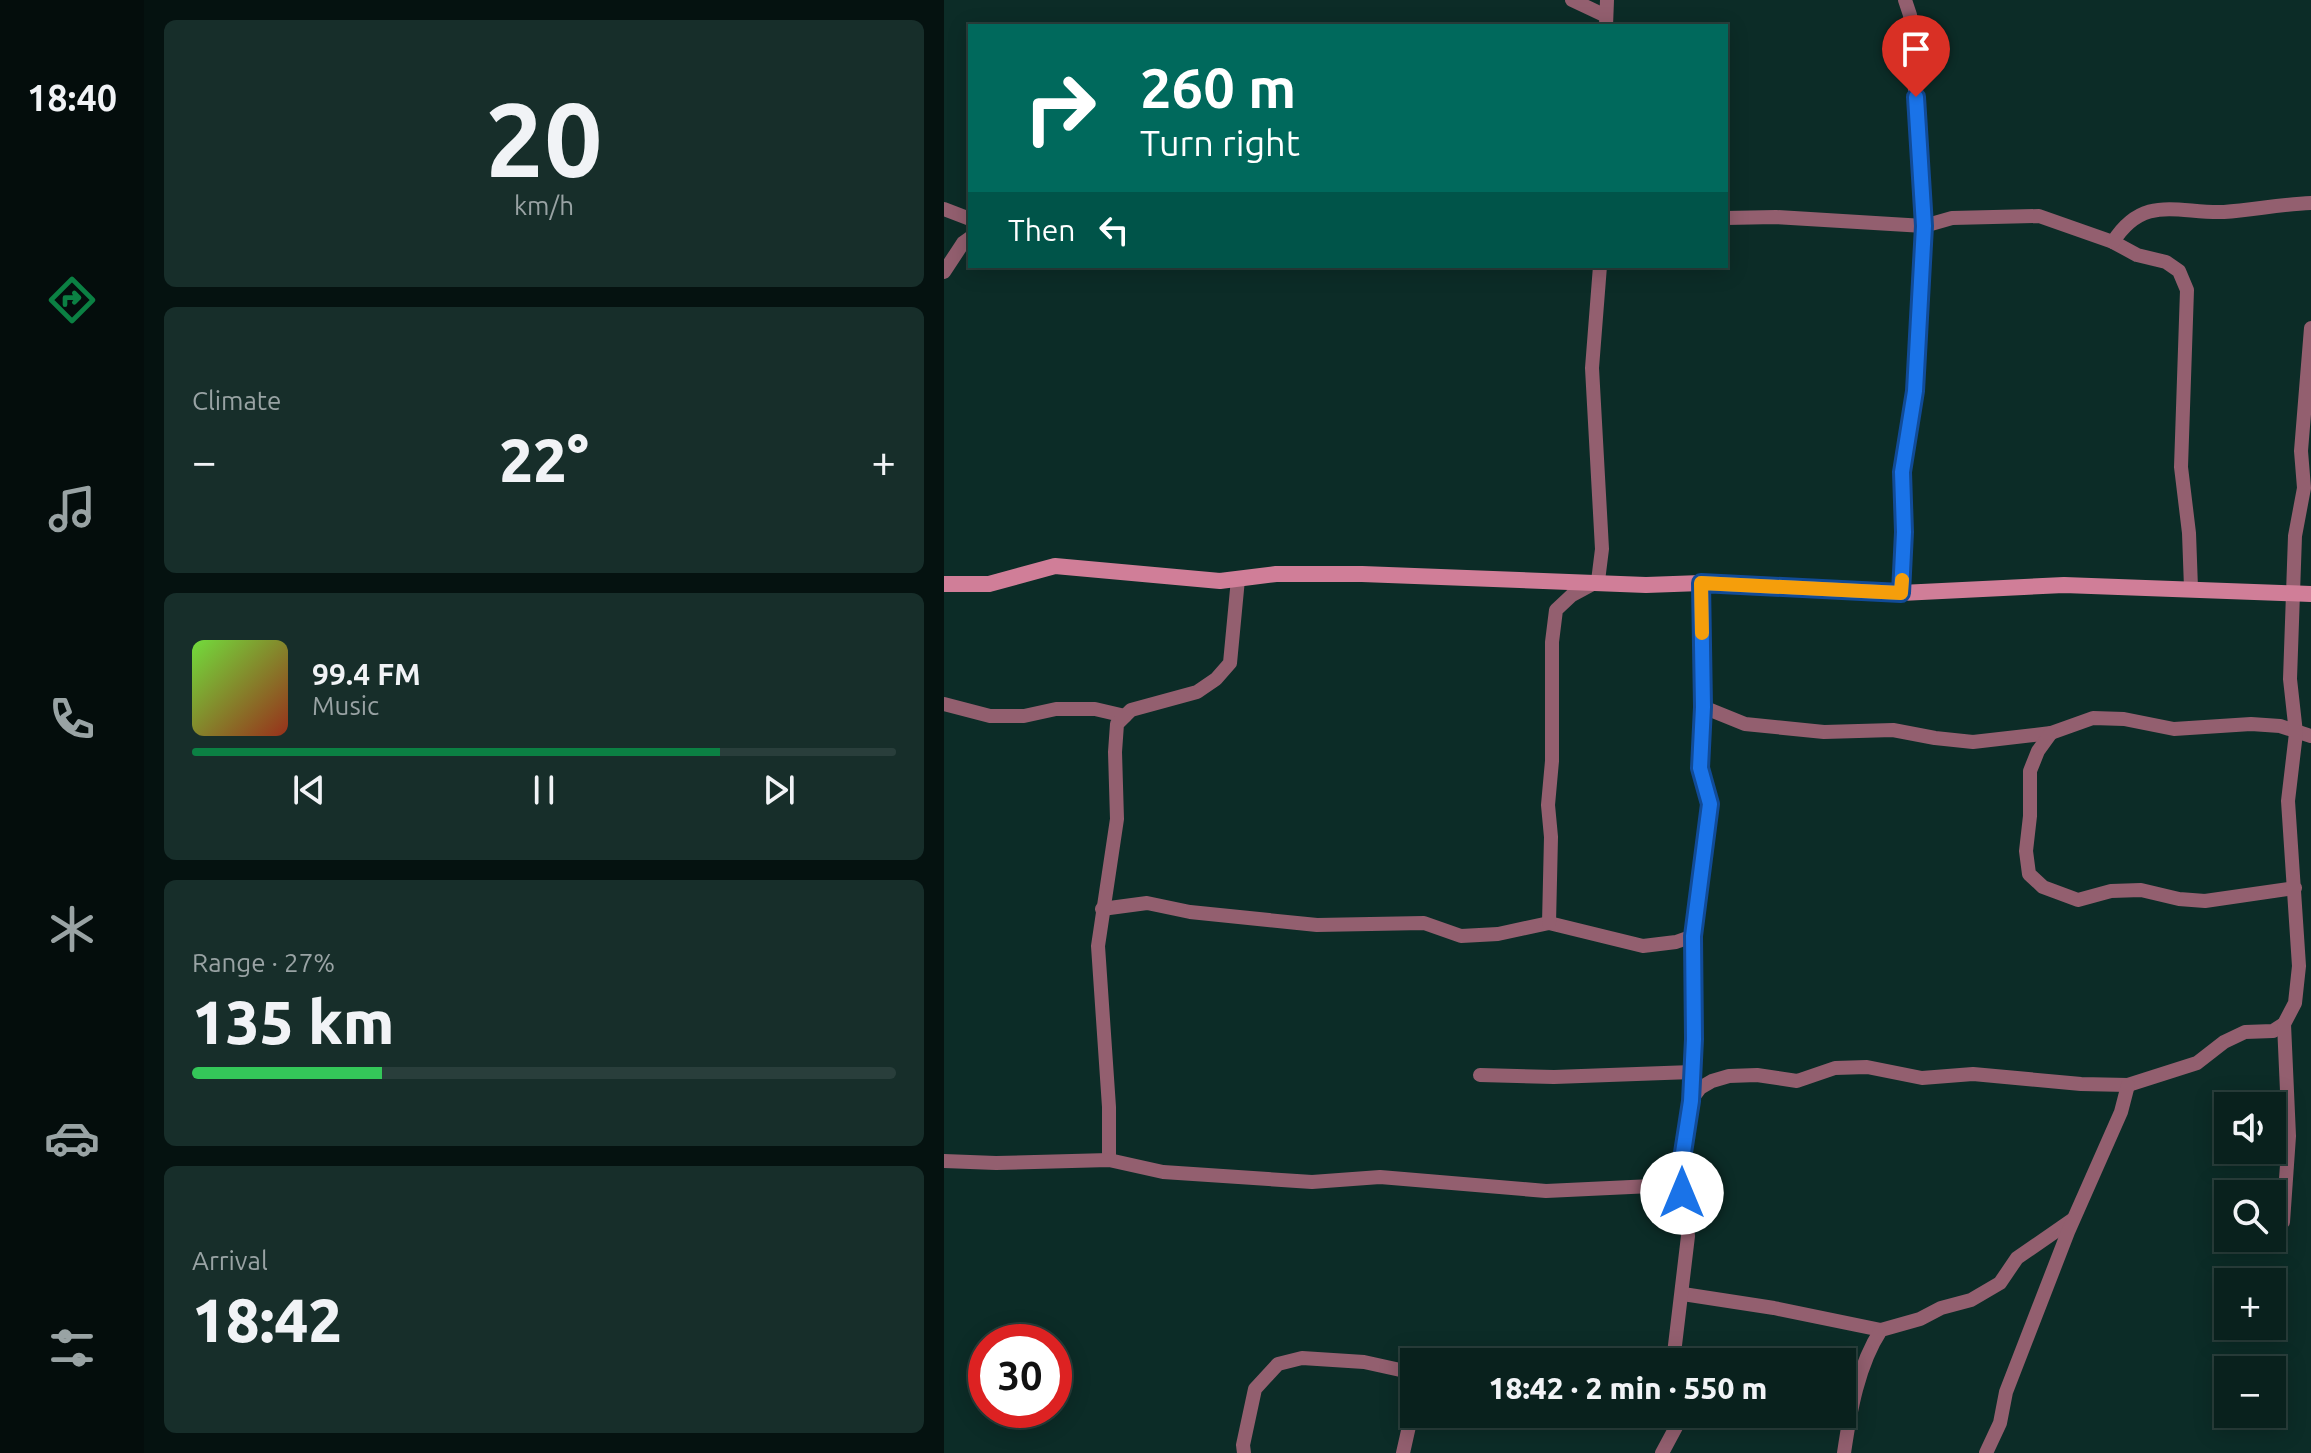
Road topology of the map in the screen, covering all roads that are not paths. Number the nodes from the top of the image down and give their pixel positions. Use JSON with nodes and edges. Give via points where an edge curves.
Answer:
{"nodes":[{"id":1,"x":1572,"y":0,"type":"edge"},
{"id":2,"x":1607,"y":0,"type":"edge"},
{"id":3,"x":1905,"y":0,"type":"edge"},
{"id":4,"x":1606,"y":21,"type":"edge"},
{"id":5,"x":2311,"y":203,"type":"edge"},
{"id":6,"x":944,"y":209,"type":"edge"},
{"id":7,"x":968,"y":218,"type":"edge"},
{"id":8,"x":1728,"y":218,"type":"edge"},
{"id":9,"x":1924,"y":226,"type":"junction"},
{"id":10,"x":968,"y":239,"type":"edge"},
{"id":11,"x":2113,"y":242,"type":"junction"},
{"id":12,"x":1600,"y":268,"type":"edge"},
{"id":13,"x":944,"y":272,"type":"edge"},
{"id":14,"x":2311,"y":328,"type":"edge"},
{"id":15,"x":1238,"y":579,"type":"junction"},
{"id":16,"x":1598,"y":581,"type":"junction"},
{"id":17,"x":1701,"y":583,"type":"junction"},
{"id":18,"x":944,"y":584,"type":"edge"},
{"id":19,"x":2191,"y":588,"type":"junction"},
{"id":20,"x":2293,"y":592,"type":"junction"},
{"id":21,"x":1901,"y":593,"type":"junction"},
{"id":22,"x":2311,"y":594,"type":"edge"},
{"id":23,"x":944,"y":704,"type":"edge"},
{"id":24,"x":1703,"y":707,"type":"junction"},
{"id":25,"x":1125,"y":716,"type":"junction"},
{"id":26,"x":2051,"y":733,"type":"junction"},
{"id":27,"x":2304,"y":735,"type":"edge"},
{"id":28,"x":2295,"y":888,"type":"junction"},
{"id":29,"x":2304,"y":904,"type":"edge"},
{"id":30,"x":1102,"y":909,"type":"junction"},
{"id":31,"x":1549,"y":923,"type":"junction"},
{"id":32,"x":1693,"y":936,"type":"junction"},
{"id":33,"x":2284,"y":1024,"type":"junction"},
{"id":34,"x":1692,"y":1072,"type":"junction"},
{"id":35,"x":1480,"y":1075,"type":"dead end"},
{"id":36,"x":2128,"y":1085,"type":"junction"},
{"id":37,"x":1691,"y":1101,"type":"junction"},
{"id":38,"x":1109,"y":1160,"type":"junction"},
{"id":39,"x":944,"y":1161,"type":"edge"},
{"id":40,"x":1680,"y":1172,"type":"junction"},
{"id":41,"x":2286,"y":1180,"type":"edge"},
{"id":42,"x":2073,"y":1220,"type":"junction"},
{"id":43,"x":1683,"y":1294,"type":"junction"},
{"id":44,"x":1881,"y":1330,"type":"junction"},
{"id":45,"x":1675,"y":1348,"type":"edge"},
{"id":46,"x":1400,"y":1370,"type":"edge"},
{"id":47,"x":1409,"y":1428,"type":"edge"},
{"id":48,"x":1675,"y":1428,"type":"edge"},
{"id":49,"x":1244,"y":1453,"type":"edge"},
{"id":50,"x":1403,"y":1453,"type":"edge"},
{"id":51,"x":1662,"y":1453,"type":"edge"},
{"id":52,"x":1844,"y":1453,"type":"edge"},
{"id":53,"x":1986,"y":1453,"type":"edge"}],
"edges":[{"from":1,"to":4,"type":"street"},
{"from":2,"to":4,"type":"street"},
{"from":3,"to":9,"type":"street"},
{"from":5,"to":11,"type":"street","via":[[2222,212],[2156,209],[2123,226]]},
{"from":6,"to":7,"type":"street"},
{"from":8,"to":9,"type":"street"},
{"from":9,"to":11,"type":"street","via":[[1952,218],[2039,216]]},
{"from":9,"to":21,"type":"street","via":[[1915,391],[1902,472]]},
{"from":10,"to":13,"type":"street"},
{"from":11,"to":19,"type":"street","via":[[2166,262],[2179,271],[2187,290],[2181,467]]},
{"from":12,"to":16,"type":"street","via":[[1592,368],[1602,549]]},
{"from":14,"to":20,"type":"street"},
{"from":15,"to":16,"type":"street","via":[[1362,574]]},
{"from":15,"to":18,"type":"street","via":[[1055,566],[989,584]]},
{"from":15,"to":25,"type":"street","via":[[1230,663],[1197,692]]},
{"from":16,"to":17,"type":"street"},
{"from":16,"to":31,"type":"street","via":[[1556,610]]},
{"from":17,"to":21,"type":"street"},
{"from":17,"to":24,"type":"street"},
{"from":19,"to":20,"type":"street"},
{"from":19,"to":21,"type":"street","via":[[2064,585]]},
{"from":20,"to":22,"type":"street"},
{"from":20,"to":27,"type":"street","via":[[2290,679]]},
{"from":23,"to":25,"type":"street","via":[[990,716],[1095,709]]},
{"from":24,"to":26,"type":"street","via":[[1745,724],[1824,732],[1893,730],[1973,742]]},
{"from":24,"to":32,"type":"street","via":[[1700,768],[1710,804]]},
{"from":25,"to":30,"type":"street","via":[[1117,724],[1117,819]]},
{"from":26,"to":27,"type":"street","via":[[2093,718],[2174,729],[2280,726]]},
{"from":26,"to":28,"type":"street","via":[[2030,771],[2026,851],[2029,874],[2043,887],[2078,900],[2141,890],[2205,901]]},
{"from":27,"to":28,"type":"street","via":[[2288,801]]},
{"from":28,"to":29,"type":"street"},
{"from":29,"to":33,"type":"street","via":[[2295,1003]]},
{"from":30,"to":31,"type":"street","via":[[1147,903],[1317,925],[1424,923],[1461,936]]},
{"from":30,"to":38,"type":"street","via":[[1098,946]]},
{"from":31,"to":32,"type":"street","via":[[1643,946]]},
{"from":32,"to":34,"type":"street"},
{"from":33,"to":36,"type":"street","via":[[2273,1031],[2245,1032],[2197,1063]]},
{"from":33,"to":41,"type":"street"},
{"from":34,"to":35,"type":"street"},
{"from":34,"to":37,"type":"street"},
{"from":36,"to":37,"type":"street","via":[[1973,1074],[1922,1078],[1867,1067],[1835,1068],[1797,1081],[1729,1076],[1700,1088]]},
{"from":36,"to":42,"type":"street"},
{"from":37,"to":40,"type":"street"},
{"from":38,"to":39,"type":"street"},
{"from":38,"to":40,"type":"street","via":[[1163,1172],[1312,1182],[1380,1177],[1546,1191],[1652,1186]]},
{"from":40,"to":43,"type":"street","via":[[1688,1236]]},
{"from":42,"to":44,"type":"street","via":[[2017,1258],[2000,1283],[1971,1300]]},
{"from":42,"to":53,"type":"street"},
{"from":43,"to":44,"type":"street"},
{"from":43,"to":45,"type":"street"},
{"from":44,"to":52,"type":"street","via":[[1865,1361]]},
{"from":46,"to":49,"type":"street","via":[[1302,1358],[1278,1364],[1255,1389]]},
{"from":47,"to":50,"type":"street"},
{"from":48,"to":51,"type":"street"}]}
